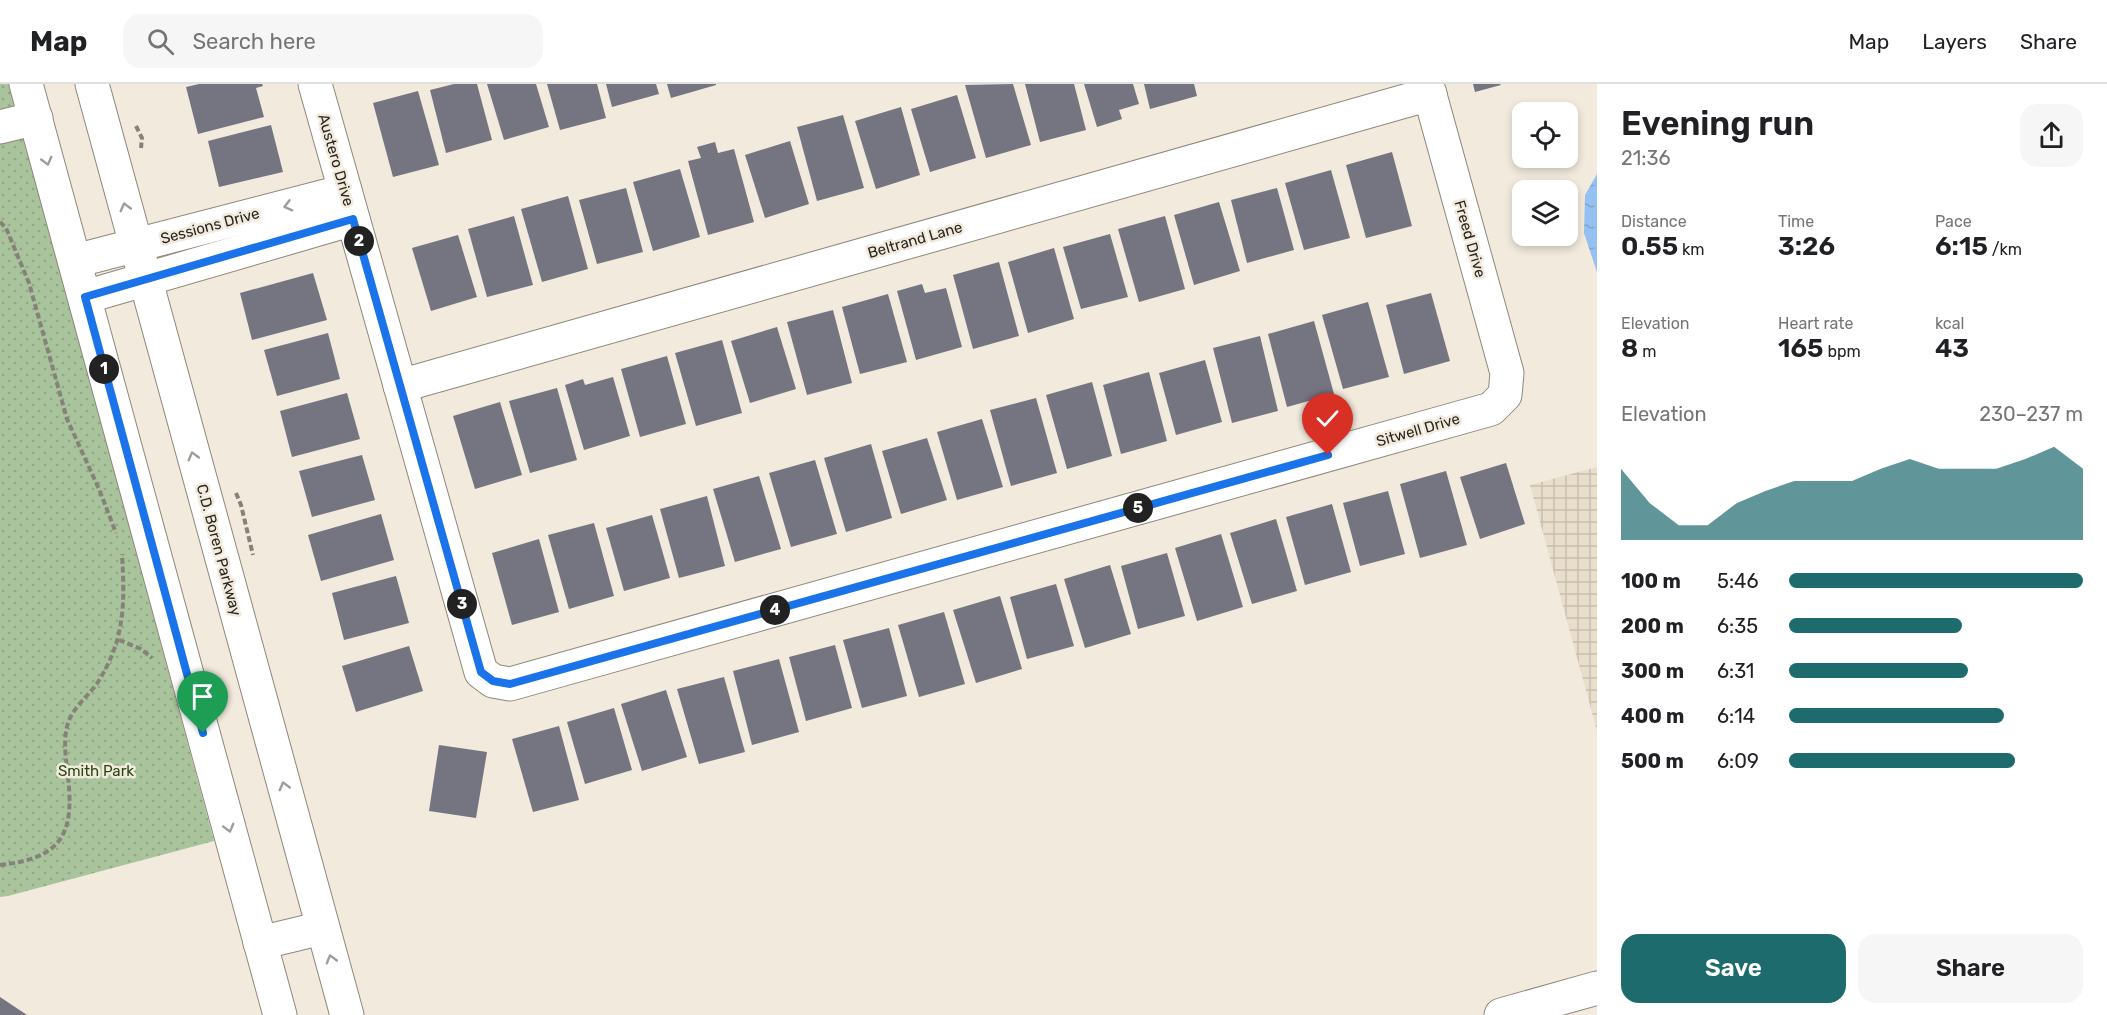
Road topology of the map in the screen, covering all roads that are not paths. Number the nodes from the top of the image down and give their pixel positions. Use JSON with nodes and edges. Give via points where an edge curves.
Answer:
{"nodes":[{"id":1,"x":26,"y":84,"type":"edge"},
{"id":2,"x":92,"y":84,"type":"edge"},
{"id":3,"x":315,"y":84,"type":"edge"},
{"id":4,"x":1429,"y":89,"type":"edge"},
{"id":5,"x":36,"y":118,"type":"junction"},
{"id":6,"x":0,"y":127,"type":"edge"},
{"id":7,"x":349,"y":205,"type":"junction"},
{"id":8,"x":136,"y":246,"type":"junction"},
{"id":9,"x":75,"y":261,"type":"junction"},
{"id":10,"x":145,"y":279,"type":"junction"},
{"id":11,"x":85,"y":297,"type":"junction"},
{"id":12,"x":400,"y":386,"type":"junction"},
{"id":13,"x":1506,"y":396,"type":"joint"},
{"id":14,"x":493,"y":681,"type":"joint"},
{"id":15,"x":322,"y":928,"type":"junction"},
{"id":16,"x":260,"y":943,"type":"junction"},
{"id":17,"x":1597,"y":988,"type":"edge"},
{"id":18,"x":1514,"y":1013,"type":"edge"},
{"id":19,"x":280,"y":1015,"type":"edge"},
{"id":20,"x":347,"y":1015,"type":"edge"}],
"edges":[{"from":1,"to":5,"type":"street"},
{"from":8,"to":2,"type":"street","name":"C.D. Boren Parkway","one_way":true},
{"from":3,"to":7,"type":"street","name":"Austero Drive"},
{"from":4,"to":12,"type":"street","name":"Beltrand Lane"},
{"from":4,"to":13,"type":"street","name":"Freed Drive","via":[[1507,373]]},
{"from":5,"to":6,"type":"street"},
{"from":5,"to":9,"type":"street","one_way":true},
{"from":7,"to":8,"type":"street","name":"Sessions Drive","one_way":true},
{"from":7,"to":10,"type":"street"},
{"from":7,"to":12,"type":"street","name":"Austero Drive"},
{"from":8,"to":9,"type":"street","name":"Sessions Drive"},
{"from":8,"to":10,"type":"street","name":"C.D. Boren Parkway"},
{"from":9,"to":11,"type":"street"},
{"from":10,"to":11,"type":"street"},
{"from":15,"to":10,"type":"street","name":"C.D. Boren Parkway","one_way":true},
{"from":11,"to":16,"type":"street","one_way":true},
{"from":12,"to":14,"type":"street","name":"Austero Drive","via":[[481,672]]},
{"from":13,"to":14,"type":"street","name":"Sitwell Drive","via":[[1491,410],[510,684]]},
{"from":15,"to":16,"type":"street"},
{"from":20,"to":15,"type":"street","name":"C.D. Boren Parkway","one_way":true},
{"from":16,"to":19,"type":"street"},
{"from":17,"to":18,"type":"street"}]}
